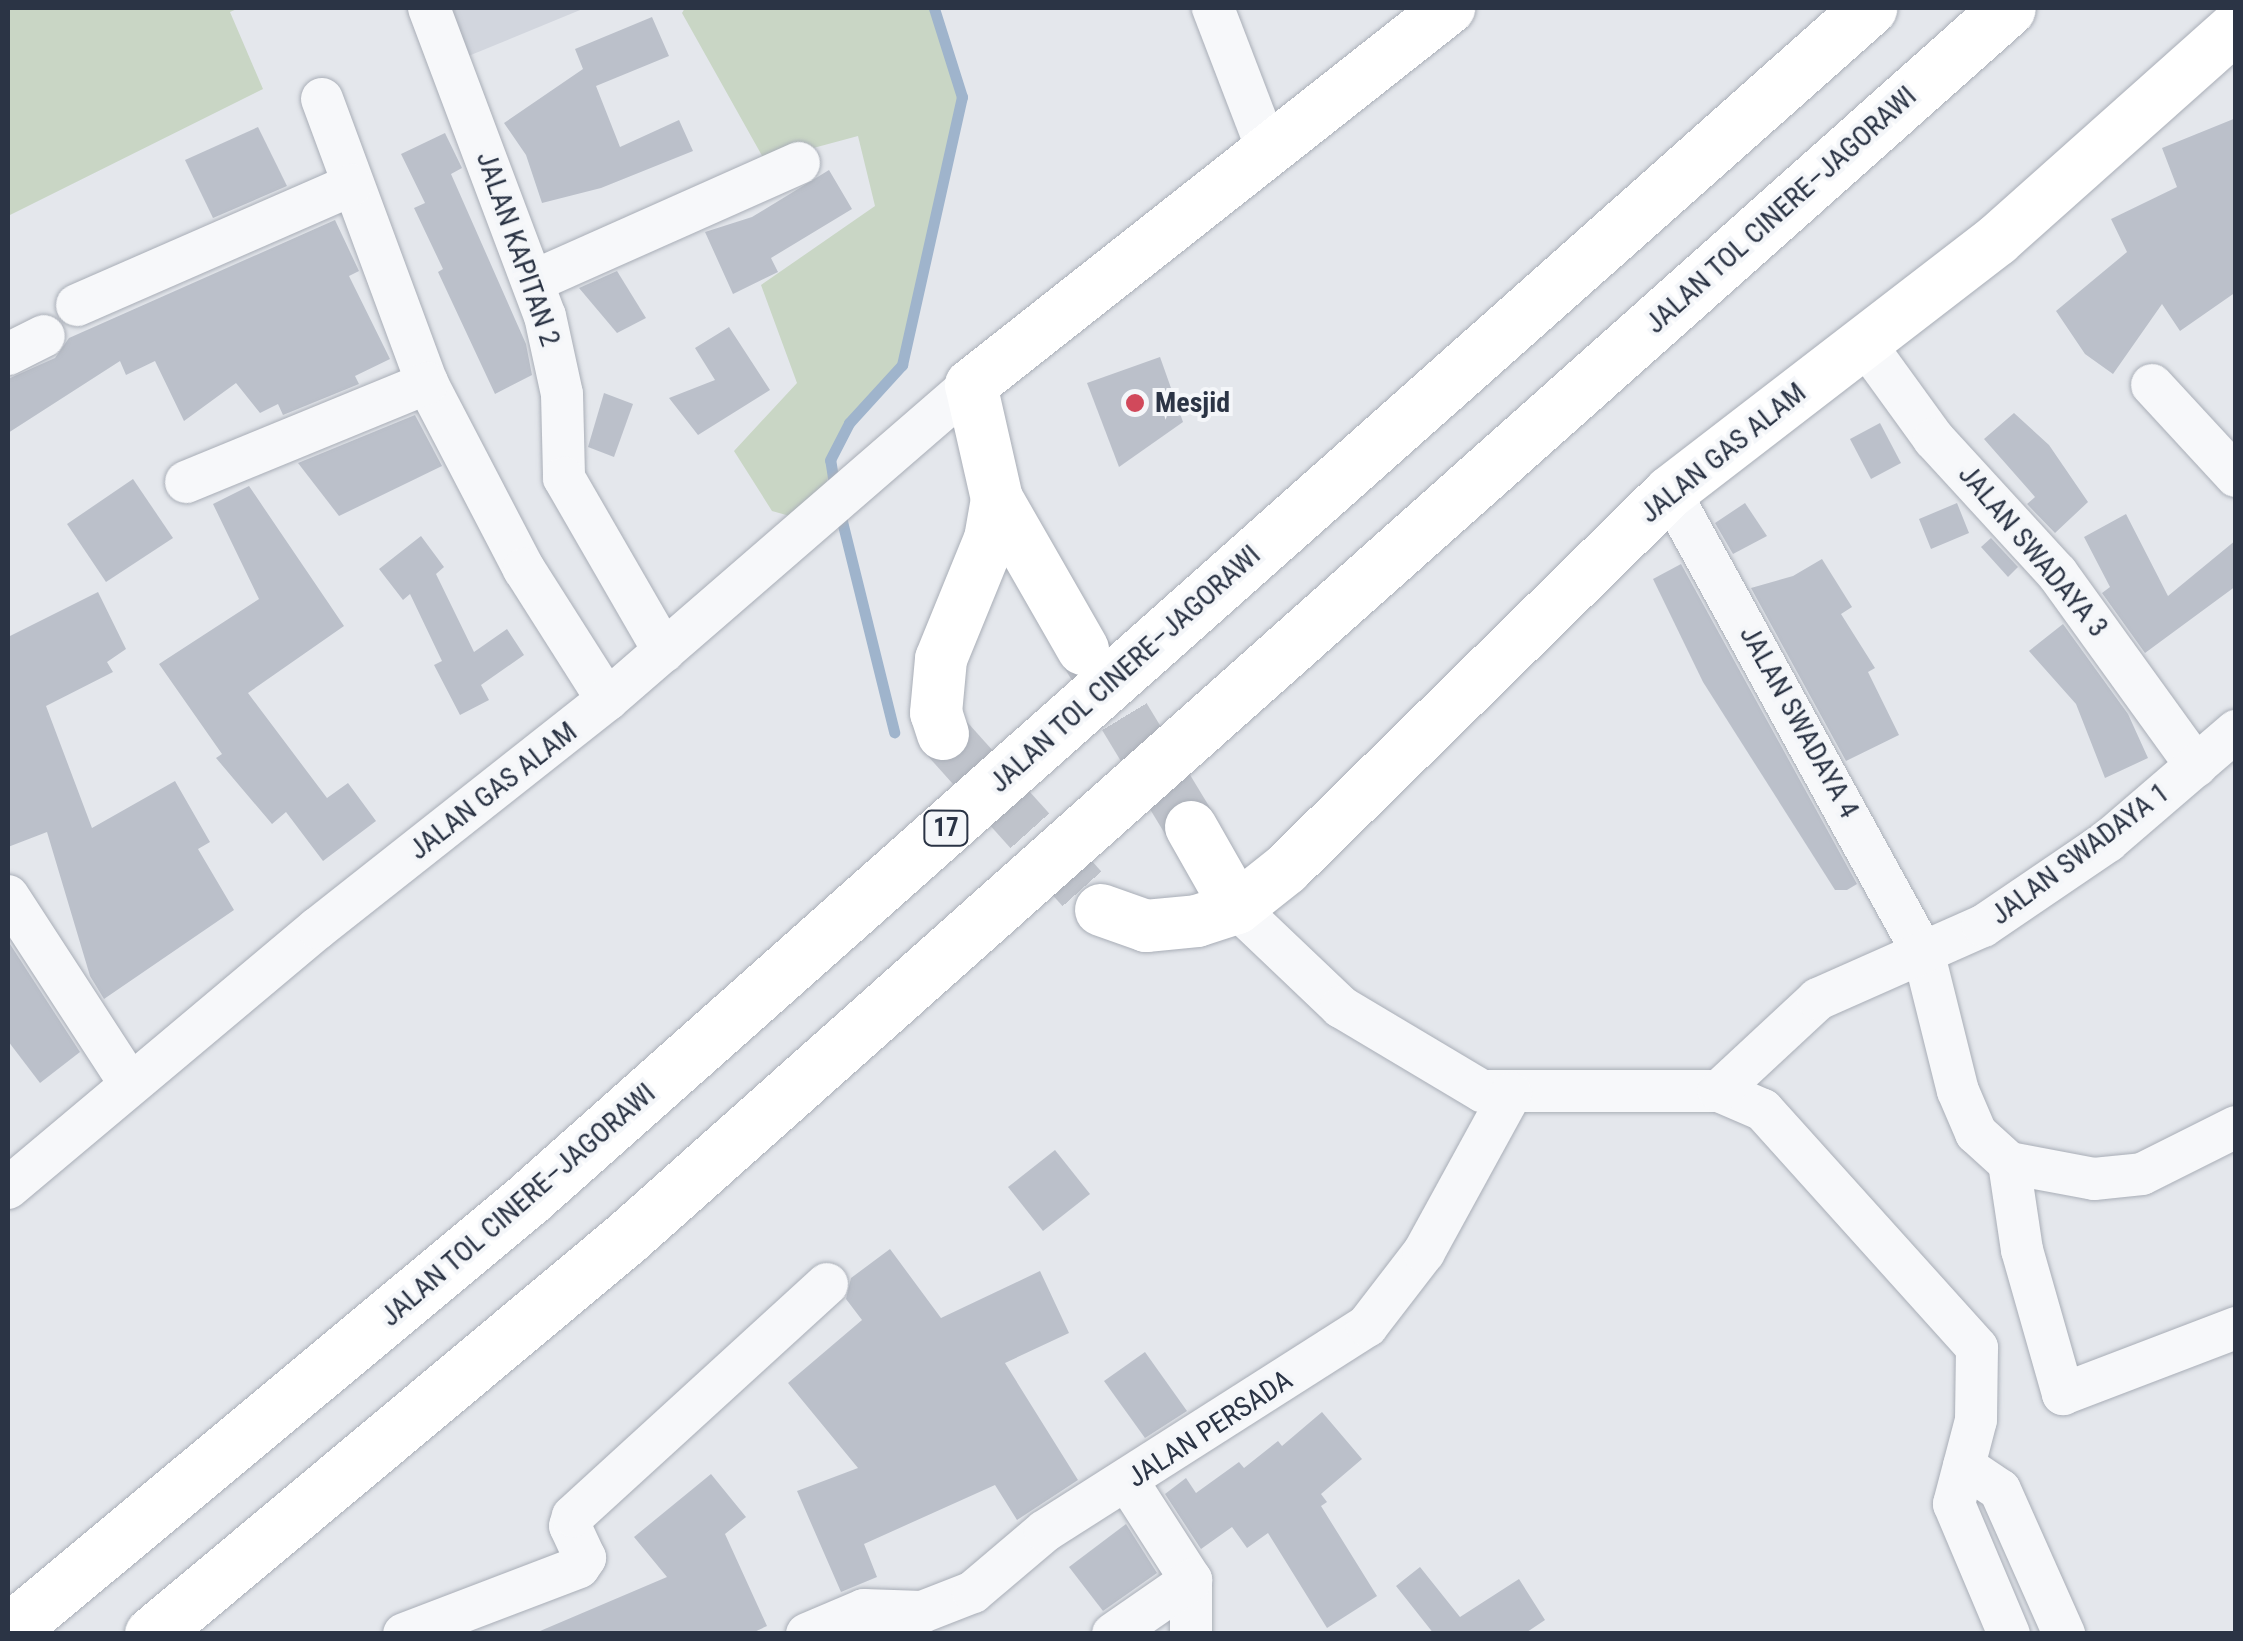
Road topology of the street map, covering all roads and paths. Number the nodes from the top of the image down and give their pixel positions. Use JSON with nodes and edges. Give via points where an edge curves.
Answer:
{"nodes":[{"id":1,"x":429,"y":8,"type":"edge"},
{"id":2,"x":1213,"y":8,"type":"edge"},
{"id":3,"x":1449,"y":8,"type":"edge"},
{"id":4,"x":1869,"y":8,"type":"edge"},
{"id":5,"x":2008,"y":8,"type":"edge"},
{"id":6,"x":2236,"y":27,"type":"edge"},
{"id":7,"x":322,"y":99,"type":"dead end"},
{"id":8,"x":1268,"y":152,"type":"junction"},
{"id":9,"x":799,"y":163,"type":"dead end"},
{"id":10,"x":352,"y":185,"type":"junction"},
{"id":11,"x":534,"y":281,"type":"junction"},
{"id":12,"x":77,"y":305,"type":"dead end"},
{"id":13,"x":1862,"y":341,"type":"junction"},
{"id":14,"x":428,"y":383,"type":"junction"},
{"id":15,"x":2152,"y":384,"type":"dead end"},
{"id":16,"x":971,"y":386,"type":"junction"},
{"id":17,"x":2236,"y":476,"type":"edge"},
{"id":18,"x":186,"y":482,"type":"dead end"},
{"id":19,"x":1670,"y":492,"type":"junction"},
{"id":20,"x":997,"y":499,"type":"junction"},
{"id":21,"x":1083,"y":649,"type":"tunnel mouth"},
{"id":22,"x":664,"y":651,"type":"junction"},
{"id":23,"x":606,"y":700,"type":"junction"},
{"id":24,"x":2236,"y":731,"type":"edge"},
{"id":25,"x":943,"y":734,"type":"tunnel mouth"},
{"id":26,"x":2196,"y":766,"type":"junction"},
{"id":27,"x":1190,"y":827,"type":"tunnel mouth"},
{"id":28,"x":8,"y":896,"type":"edge"},
{"id":29,"x":1237,"y":908,"type":"junction"},
{"id":30,"x":1101,"y":910,"type":"tunnel mouth"},
{"id":31,"x":1924,"y":955,"type":"junction"},
{"id":32,"x":130,"y":1084,"type":"junction"},
{"id":33,"x":1719,"y":1091,"type":"junction"},
{"id":34,"x":1511,"y":1093,"type":"junction"},
{"id":35,"x":2234,"y":1136,"type":"edge"},
{"id":36,"x":2009,"y":1163,"type":"junction"},
{"id":37,"x":8,"y":1188,"type":"edge"},
{"id":38,"x":827,"y":1284,"type":"dead end"},
{"id":39,"x":2236,"y":1328,"type":"edge"},
{"id":40,"x":1964,"y":1466,"type":"junction"},
{"id":41,"x":1128,"y":1482,"type":"junction"},
{"id":42,"x":1191,"y":1580,"type":"junction"},
{"id":43,"x":930,"y":1623,"type":"edge"},
{"id":44,"x":8,"y":1632,"type":"edge"},
{"id":45,"x":152,"y":1634,"type":"edge"},
{"id":46,"x":404,"y":1634,"type":"edge"},
{"id":47,"x":808,"y":1634,"type":"edge"},
{"id":48,"x":1113,"y":1634,"type":"edge"},
{"id":49,"x":1191,"y":1634,"type":"edge"},
{"id":50,"x":2010,"y":1634,"type":"edge"},
{"id":51,"x":2064,"y":1634,"type":"edge"}],
"edges":[{"from":1,"to":11,"type":"street","name":"JALAN KAPITAN 2"},
{"from":2,"to":8,"type":"street"},
{"from":3,"to":8,"type":"main road","name":"JALAN GAS ALAM"},
{"from":4,"to":44,"type":"highway","name":"JALAN TOL CINERE–JAGORAWI","number":"17","via":[[528,1200]]},
{"from":5,"to":45,"type":"highway","name":"JALAN TOL CINERE–JAGORAWI","via":[[625,1239]]},
{"from":6,"to":13,"type":"main road","name":"JALAN GAS ALAM","via":[[1998,240]]},
{"from":7,"to":10,"type":"street"},
{"from":8,"to":16,"type":"main road","name":"JALAN GAS ALAM"},
{"from":9,"to":11,"type":"street"},
{"from":10,"to":12,"type":"street"},
{"from":10,"to":14,"type":"street"},
{"from":11,"to":22,"type":"street","name":"JALAN KAPITAN 2","via":[[562,394],[564,478]]},
{"from":13,"to":19,"type":"main road","name":"JALAN GAS ALAM"},
{"from":13,"to":26,"type":"street","name":"JALAN SWADAYA 3","via":[[1934,439],[2057,572]]},
{"from":14,"to":18,"type":"street"},
{"from":14,"to":23,"type":"street","via":[[524,568]]},
{"from":15,"to":17,"type":"street"},
{"from":16,"to":20,"type":"main road"},
{"from":16,"to":22,"type":"street","name":"JALAN GAS ALAM"},
{"from":19,"to":29,"type":"main road","name":"JALAN GAS ALAM","via":[[1527,626],[1325,836]]},
{"from":19,"to":31,"type":"street","name":"JALAN SWADAYA 4"},
{"from":20,"to":21,"type":"main road"},
{"from":20,"to":25,"type":"main road","via":[[990,539],[942,659],[936,713]]},
{"from":22,"to":23,"type":"street","name":"JALAN GAS ALAM"},
{"from":23,"to":32,"type":"street","name":"JALAN GAS ALAM"},
{"from":24,"to":26,"type":"street","name":"JALAN SWADAYA 1"},
{"from":26,"to":31,"type":"street","name":"JALAN SWADAYA 1","via":[[2053,880]]},
{"from":27,"to":29,"type":"main road"},
{"from":28,"to":32,"type":"street"},
{"from":29,"to":30,"type":"main road","name":"JALAN GAS ALAM","via":[[1157,926]]},
{"from":29,"to":34,"type":"street","via":[[1341,1007],[1482,1090]]},
{"from":31,"to":33,"type":"street","name":"JALAN SWADAYA 1","via":[[1818,999]]},
{"from":31,"to":36,"type":"street","name":"JALAN SWADAYA 4","via":[[1958,1091],[1976,1133]]},
{"from":32,"to":37,"type":"street","name":"JALAN GAS ALAM"},
{"from":33,"to":34,"type":"street"},
{"from":33,"to":40,"type":"street","via":[[1763,1110],[1977,1348],[1980,1391]]},
{"from":34,"to":41,"type":"street","name":"JALAN PERSADA","via":[[1384,1311]]},
{"from":35,"to":36,"type":"street","via":[[2129,1176],[2094,1179]]},
{"from":36,"to":39,"type":"street","via":[[2022,1250],[2063,1394]]},
{"from":38,"to":46,"type":"street","via":[[573,1516],[570,1526],[585,1558],[579,1567]]},
{"from":40,"to":50,"type":"street","via":[[1954,1504]]},
{"from":40,"to":51,"type":"street","via":[[2000,1490]]},
{"from":41,"to":42,"type":"street"},
{"from":41,"to":43,"type":"street","name":"JALAN PERSADA","via":[[1045,1531]]},
{"from":42,"to":48,"type":"street"},
{"from":42,"to":49,"type":"street"},
{"from":43,"to":47,"type":"street","name":"JALAN PERSADA","via":[[864,1610]]}]}
